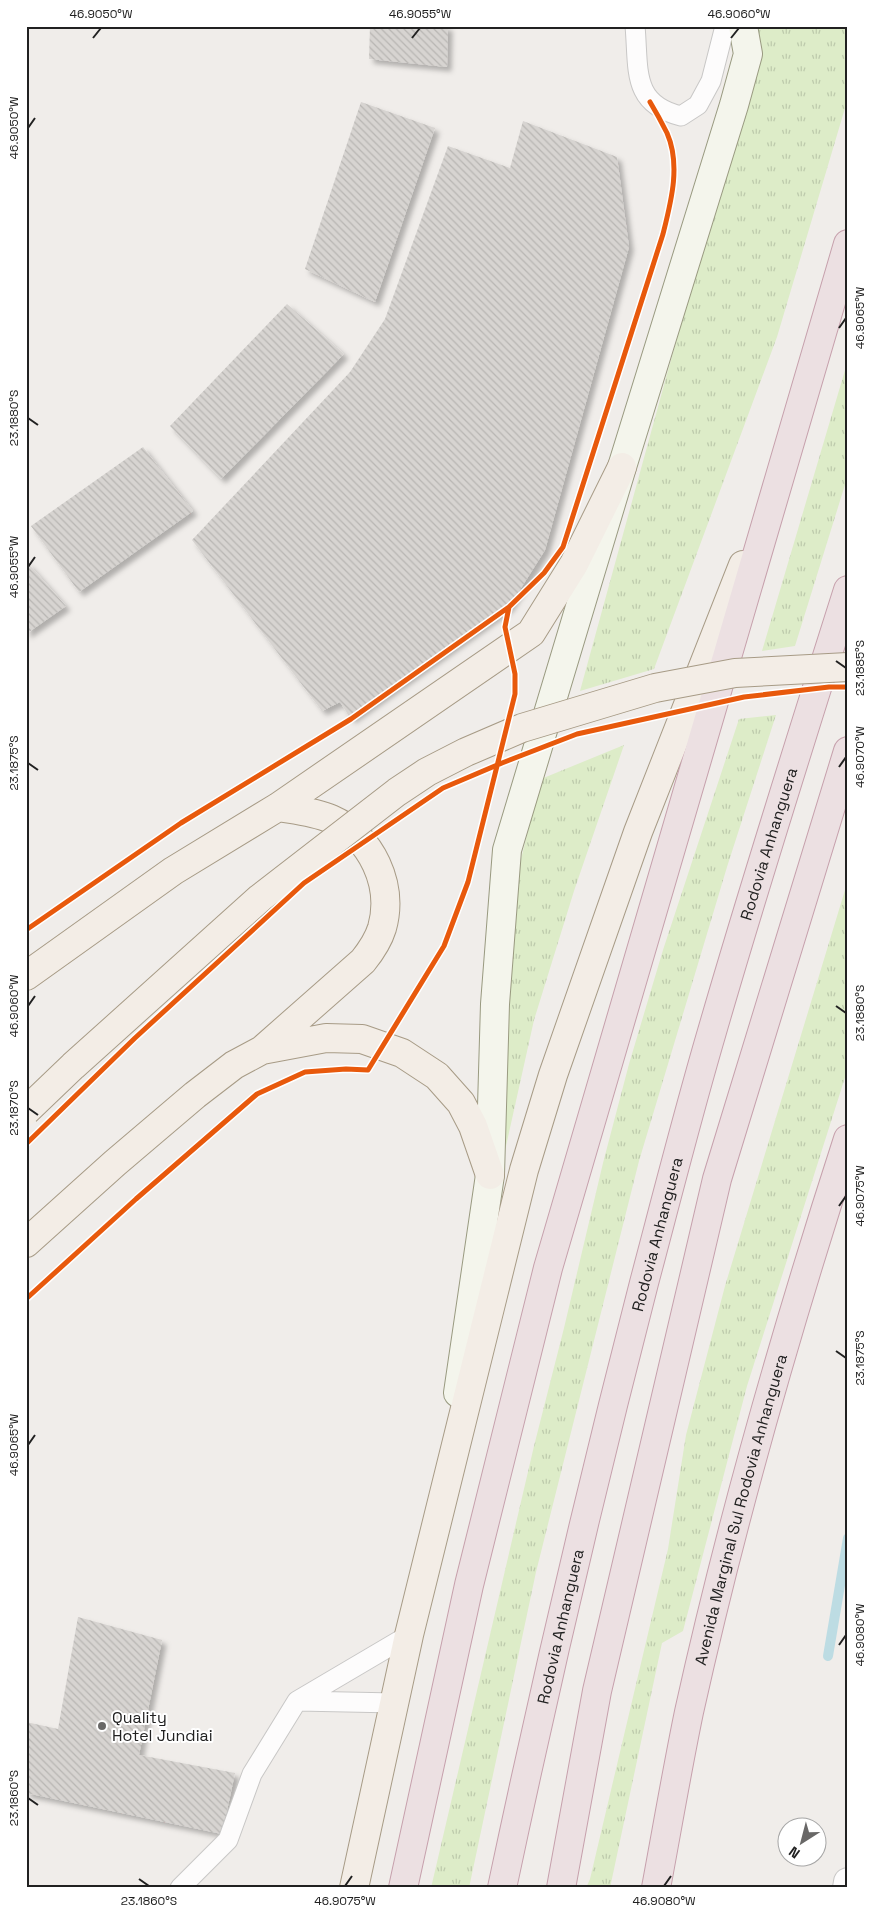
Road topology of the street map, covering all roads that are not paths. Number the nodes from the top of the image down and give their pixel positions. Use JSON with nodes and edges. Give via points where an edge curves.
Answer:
{"nodes":[{"id":1,"x":635,"y":26,"type":"edge"},
{"id":2,"x":725,"y":26,"type":"edge"},
{"id":3,"x":743,"y":26,"type":"edge"},
{"id":4,"x":848,"y":244,"type":"edge"},
{"id":5,"x":789,"y":448,"type":"junction"},
{"id":6,"x":622,"y":467,"type":"junction"},
{"id":7,"x":848,"y":590,"type":"edge"},
{"id":8,"x":848,"y":667,"type":"edge"},
{"id":9,"x":848,"y":752,"type":"edge"},
{"id":10,"x":278,"y":807,"type":"junction"},
{"id":11,"x":26,"y":976,"type":"edge"},
{"id":12,"x":262,"y":1050,"type":"junction"},
{"id":13,"x":26,"y":1111,"type":"edge"},
{"id":14,"x":848,"y":1139,"type":"edge"},
{"id":15,"x":490,"y":1174,"type":"junction"},
{"id":16,"x":26,"y":1243,"type":"edge"},
{"id":17,"x":444,"y":1496,"type":"junction"},
{"id":18,"x":409,"y":1635,"type":"junction"},
{"id":19,"x":297,"y":1701,"type":"junction"},
{"id":20,"x":395,"y":1703,"type":"junction"},
{"id":21,"x":848,"y":1882,"type":"edge"},
{"id":22,"x":180,"y":1888,"type":"edge"},
{"id":23,"x":354,"y":1888,"type":"edge"},
{"id":24,"x":403,"y":1888,"type":"edge"},
{"id":25,"x":502,"y":1888,"type":"edge"},
{"id":26,"x":560,"y":1888,"type":"edge"},
{"id":27,"x":656,"y":1888,"type":"edge"},
{"id":28,"x":847,"y":1888,"type":"edge"}],
"edges":[{"from":1,"to":2,"type":"lane","via":[[640,87],[650,102],[666,112],[681,116],[698,105],[711,81]]},
{"from":3,"to":6,"type":"main road","via":[[748,54],[734,106]]},
{"from":4,"to":5,"type":"highway"},
{"from":5,"to":17,"type":"main road","via":[[638,832],[553,1074],[524,1170]]},
{"from":5,"to":24,"type":"highway","via":[[548,1268],[469,1585]]},
{"from":6,"to":10,"type":"main road","via":[[574,564],[531,633]]},
{"from":6,"to":15,"type":"main road","via":[[507,850],[495,1004]]},
{"from":7,"to":25,"type":"highway","name":"Rodovia Anhanguera","via":[[771,834],[673,1172],[602,1446]]},
{"from":8,"to":13,"type":"main road","bridge":true,"via":[[735,673],[655,688],[522,728],[428,772],[397,792],[260,898]]},
{"from":9,"to":26,"type":"highway","via":[[717,1179],[597,1691]]},
{"from":10,"to":11,"type":"main road","via":[[173,871]]},
{"from":10,"to":12,"type":"main road","via":[[330,819],[362,841],[381,874],[386,910],[382,929],[363,961]]},
{"from":12,"to":15,"type":"main road","via":[[326,1038],[362,1039],[402,1053],[437,1076],[460,1103],[473,1126]]},
{"from":12,"to":16,"type":"main road","via":[[234,1065],[195,1095]]},
{"from":14,"to":27,"type":"highway","name":"Avenida Marginal Sul Rodovia Anhanguera","via":[[807,1266],[734,1525],[689,1713]]},
{"from":15,"to":17,"type":"main road"},
{"from":17,"to":18,"type":"main road"},
{"from":18,"to":19,"type":"lane"},
{"from":18,"to":20,"type":"main road"},
{"from":19,"to":20,"type":"lane"},
{"from":19,"to":22,"type":"lane","via":[[252,1774],[228,1840]]},
{"from":20,"to":23,"type":"main road"},
{"from":21,"to":28,"type":"street"}]}
